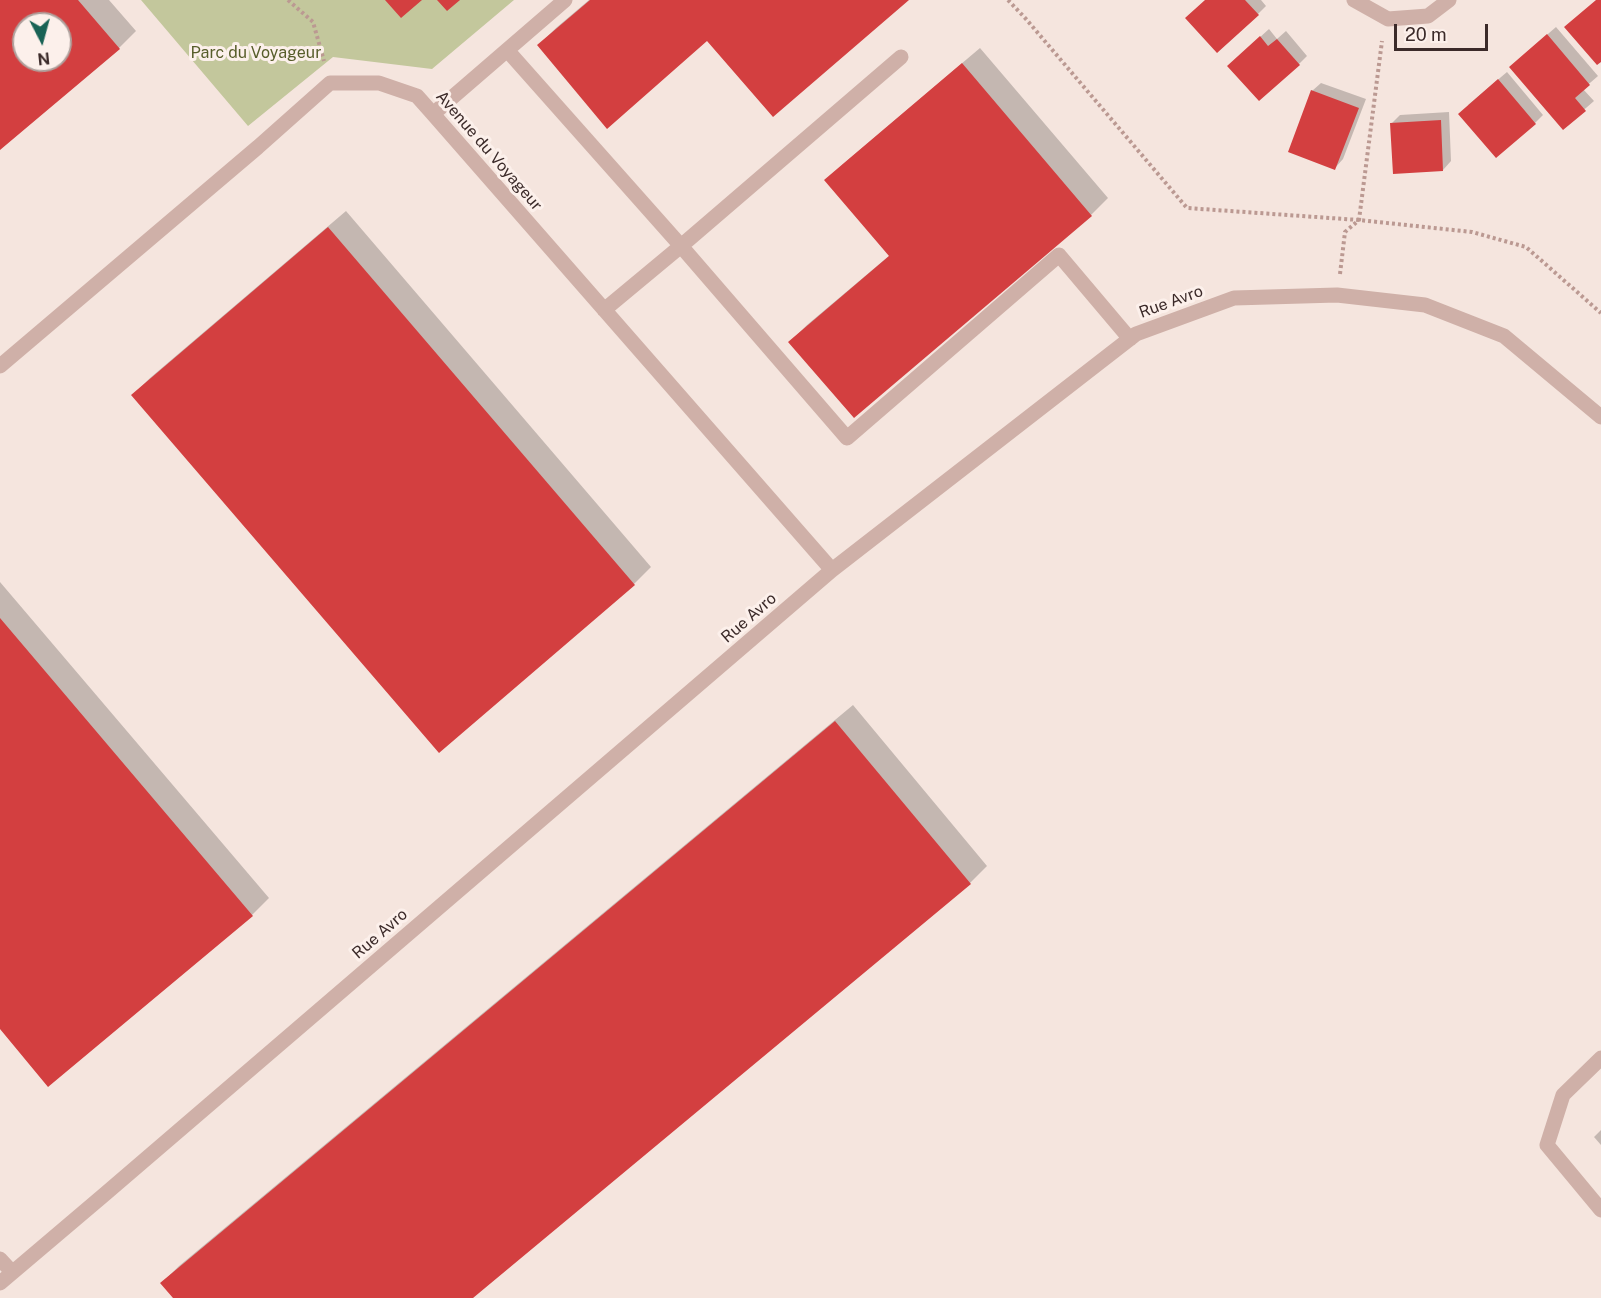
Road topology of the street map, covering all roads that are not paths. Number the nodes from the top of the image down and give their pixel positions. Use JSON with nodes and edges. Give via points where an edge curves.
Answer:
{"nodes":[{"id":1,"x":565,"y":0,"type":"edge"},
{"id":2,"x":1354,"y":0,"type":"edge"},
{"id":3,"x":1449,"y":0,"type":"edge"},
{"id":4,"x":507,"y":50,"type":"junction"},
{"id":5,"x":901,"y":57,"type":"dead end"},
{"id":6,"x":433,"y":114,"type":"junction"},
{"id":7,"x":681,"y":246,"type":"junction"},
{"id":8,"x":603,"y":310,"type":"junction"},
{"id":9,"x":1130,"y":339,"type":"junction"},
{"id":10,"x":0,"y":366,"type":"edge"},
{"id":11,"x":1601,"y":417,"type":"edge"},
{"id":12,"x":832,"y":570,"type":"junction"},
{"id":13,"x":1601,"y":1058,"type":"edge"},
{"id":14,"x":1601,"y":1210,"type":"edge"},
{"id":15,"x":0,"y":1259,"type":"edge"},
{"id":16,"x":12,"y":1272,"type":"junction"},
{"id":17,"x":0,"y":1282,"type":"edge"}],
"edges":[{"from":1,"to":4,"type":"street"},
{"from":2,"to":3,"type":"street","via":[[1388,19],[1428,16]]},
{"from":4,"to":6,"type":"street"},
{"from":4,"to":7,"type":"street"},
{"from":5,"to":7,"type":"street"},
{"from":6,"to":8,"type":"street","name":"Avenue du Voyageur"},
{"from":6,"to":10,"type":"street","name":"Avenue du Voyageur","via":[[417,96],[379,83],[330,83]]},
{"from":7,"to":8,"type":"street"},
{"from":7,"to":9,"type":"street","via":[[846,438],[1059,255]]},
{"from":8,"to":12,"type":"street","name":"Avenue du Voyageur"},
{"from":9,"to":11,"type":"street","name":"Rue Avro","via":[[1234,298],[1337,296],[1425,305],[1504,336]]},
{"from":9,"to":12,"type":"street","name":"Rue Avro"},
{"from":12,"to":16,"type":"street","name":"Rue Avro"},
{"from":13,"to":14,"type":"street","via":[[1563,1095],[1546,1145]]},
{"from":15,"to":16,"type":"street"},
{"from":16,"to":17,"type":"street","name":"Rue Avro"}]}
